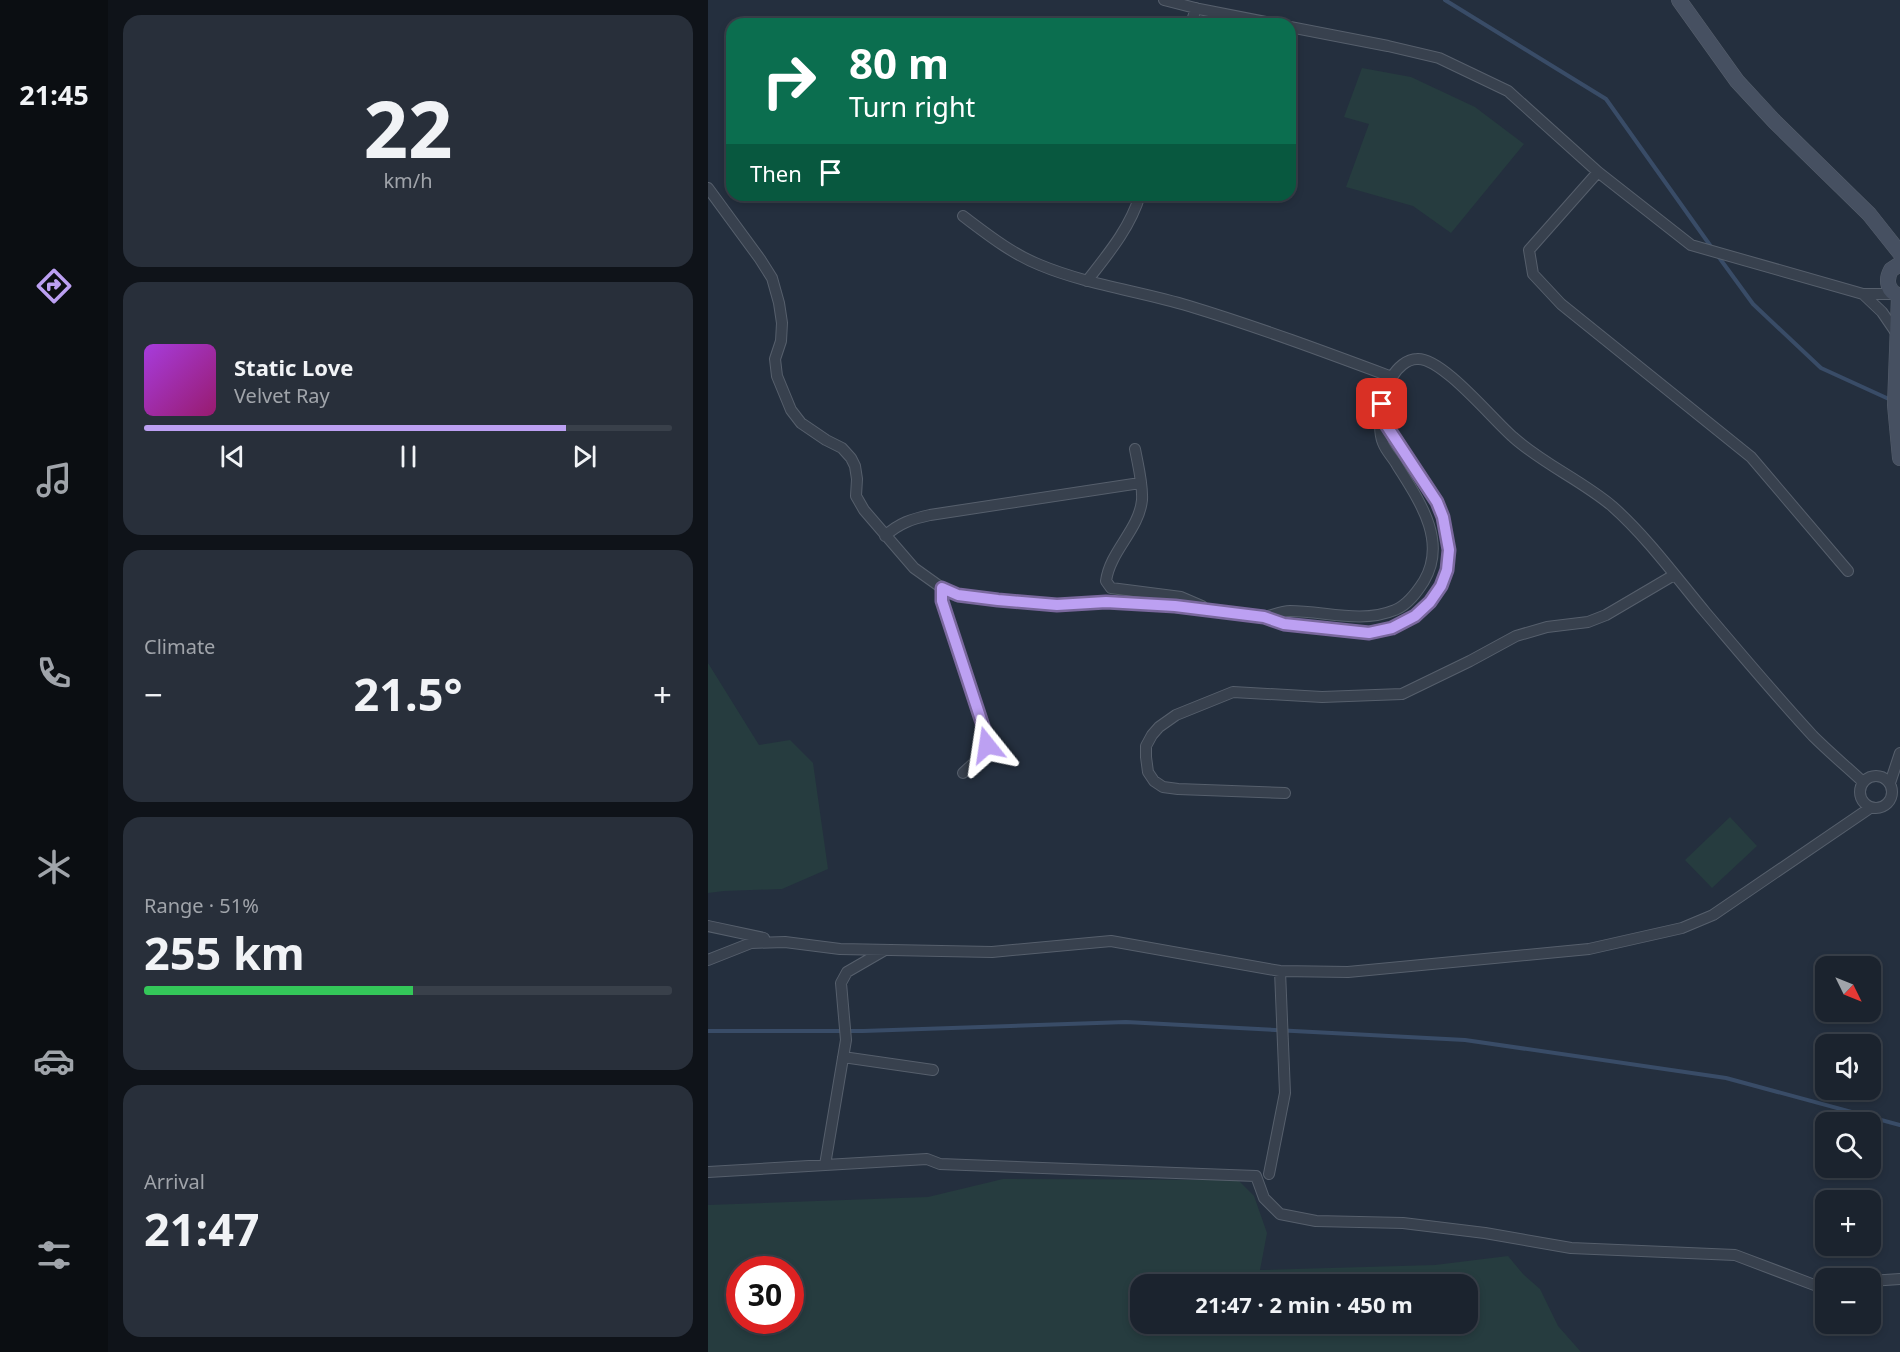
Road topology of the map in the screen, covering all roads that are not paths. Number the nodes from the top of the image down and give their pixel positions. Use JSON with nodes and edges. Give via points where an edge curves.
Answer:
{"nodes":[{"id":1,"x":1164,"y":0,"type":"edge"},
{"id":2,"x":1678,"y":0,"type":"edge"},
{"id":3,"x":1196,"y":8,"type":"junction"},
{"id":4,"x":1193,"y":18,"type":"edge"},
{"id":5,"x":1246,"y":18,"type":"edge"},
{"id":6,"x":1296,"y":28,"type":"edge"},
{"id":7,"x":1598,"y":172,"type":"junction"},
{"id":8,"x":708,"y":188,"type":"edge"},
{"id":9,"x":1138,"y":201,"type":"edge"},
{"id":10,"x":963,"y":216,"type":"dead end"},
{"id":11,"x":1886,"y":237,"type":"junction"},
{"id":12,"x":1900,"y":253,"type":"edge"},
{"id":13,"x":1893,"y":270,"type":"edge"},
{"id":14,"x":1087,"y":281,"type":"junction"},
{"id":15,"x":1863,"y":294,"type":"junction"},
{"id":16,"x":1898,"y":295,"type":"edge"},
{"id":17,"x":1900,"y":315,"type":"edge"},
{"id":18,"x":1897,"y":334,"type":"junction"},
{"id":19,"x":1392,"y":377,"type":"junction"},
{"id":20,"x":1381,"y":417,"type":"junction"},
{"id":21,"x":1135,"y":449,"type":"dead end"},
{"id":22,"x":1900,"y":458,"type":"edge"},
{"id":23,"x":1140,"y":483,"type":"junction"},
{"id":24,"x":885,"y":536,"type":"junction"},
{"id":25,"x":1848,"y":571,"type":"dead end"},
{"id":26,"x":1674,"y":575,"type":"junction"},
{"id":27,"x":942,"y":588,"type":"junction"},
{"id":28,"x":1210,"y":610,"type":"junction"},
{"id":29,"x":1264,"y":617,"type":"junction"},
{"id":30,"x":1900,"y":753,"type":"edge"},
{"id":31,"x":963,"y":773,"type":"dead end"},
{"id":32,"x":1863,"y":782,"type":"junction"},
{"id":33,"x":1890,"y":783,"type":"junction"},
{"id":34,"x":1286,"y":793,"type":"dead end"},
{"id":35,"x":1870,"y":808,"type":"junction"},
{"id":36,"x":708,"y":926,"type":"edge"},
{"id":37,"x":785,"y":942,"type":"junction"},
{"id":38,"x":887,"y":950,"type":"junction"},
{"id":39,"x":708,"y":960,"type":"edge"},
{"id":40,"x":1280,"y":971,"type":"junction"},
{"id":41,"x":843,"y":1057,"type":"junction"},
{"id":42,"x":933,"y":1070,"type":"dead end"},
{"id":43,"x":825,"y":1165,"type":"junction"},
{"id":44,"x":708,"y":1172,"type":"edge"},
{"id":45,"x":1269,"y":1174,"type":"dead end"},
{"id":46,"x":1900,"y":1279,"type":"edge"},
{"id":47,"x":1881,"y":1280,"type":"edge"},
{"id":48,"x":1815,"y":1285,"type":"edge"}],
"edges":[{"from":1,"to":3,"type":"street"},
{"from":2,"to":11,"type":"street","via":[[1737,81],[1869,214]]},
{"from":3,"to":4,"type":"street"},
{"from":3,"to":5,"type":"street"},
{"from":6,"to":7,"type":"street","via":[[1438,58],[1508,91]]},
{"from":7,"to":15,"type":"street","via":[[1691,245]]},
{"from":7,"to":25,"type":"street","via":[[1529,250],[1533,274],[1561,304],[1750,457]]},
{"from":8,"to":24,"type":"street","via":[[772,278],[782,323],[775,359],[777,376],[791,410],[801,423],[842,448],[851,458],[857,479],[856,496]]},
{"from":9,"to":14,"type":"street","via":[[1120,239]]},
{"from":10,"to":14,"type":"street","via":[[1001,244],[1038,264]]},
{"from":11,"to":12,"type":"street"},
{"from":11,"to":13,"type":"street"},
{"from":13,"to":15,"type":"street","via":[[1881,284]]},
{"from":13,"to":16,"type":"street","via":[[1888,286]]},
{"from":14,"to":19,"type":"street","via":[[1188,306]]},
{"from":15,"to":16,"type":"street"},
{"from":15,"to":18,"type":"street"},
{"from":16,"to":17,"type":"street"},
{"from":17,"to":18,"type":"street"},
{"from":18,"to":22,"type":"street","via":[[1895,405]]},
{"from":19,"to":20,"type":"street"},
{"from":19,"to":26,"type":"street","via":[[1405,363],[1416,359],[1435,364],[1538,459],[1612,506]]},
{"from":20,"to":29,"type":"street","via":[[1382,442],[1423,507],[1432,533],[1429,573],[1404,605],[1394,610],[1353,617],[1288,611]]},
{"from":20,"to":29,"type":"street","via":[[1428,487],[1443,517],[1449,550],[1441,586],[1415,616],[1392,628],[1369,633],[1284,624]]},
{"from":21,"to":23,"type":"street"},
{"from":23,"to":24,"type":"street","via":[[930,515],[902,523]]},
{"from":23,"to":28,"type":"street","via":[[1142,501],[1137,518],[1113,559],[1106,581],[1111,588],[1181,597]]},
{"from":24,"to":27,"type":"street","via":[[914,568]]},
{"from":26,"to":32,"type":"street","via":[[1814,737]]},
{"from":26,"to":34,"type":"street","via":[[1606,615],[1516,636],[1402,694],[1322,697],[1233,692],[1176,715],[1159,727],[1146,746],[1148,771],[1163,787]]},
{"from":27,"to":28,"type":"street","via":[[958,595],[1057,605],[1106,602]]},
{"from":27,"to":31,"type":"street","via":[[942,601],[986,735],[985,751]]},
{"from":28,"to":29,"type":"street"},
{"from":30,"to":33,"type":"street"},
{"from":32,"to":33,"type":"street","via":[[1878,776]]},
{"from":32,"to":35,"type":"street","via":[[1860,797]]},
{"from":33,"to":35,"type":"street","via":[[1889,802],[1881,808]]},
{"from":35,"to":40,"type":"street","via":[[1713,915],[1682,928],[1589,949],[1348,972]]},
{"from":36,"to":37,"type":"street"},
{"from":37,"to":38,"type":"street"},
{"from":37,"to":39,"type":"street","via":[[751,943]]},
{"from":38,"to":40,"type":"street","via":[[993,952],[1111,941]]},
{"from":38,"to":41,"type":"street","via":[[847,972],[841,983],[846,1040]]},
{"from":40,"to":45,"type":"street","via":[[1285,1093]]},
{"from":41,"to":42,"type":"street"},
{"from":41,"to":43,"type":"street"},
{"from":43,"to":44,"type":"street"},
{"from":43,"to":48,"type":"street","via":[[927,1159],[940,1164],[1256,1176],[1264,1198],[1280,1214],[1316,1221],[1403,1223],[1571,1248],[1736,1255]]},
{"from":46,"to":47,"type":"street"}]}
